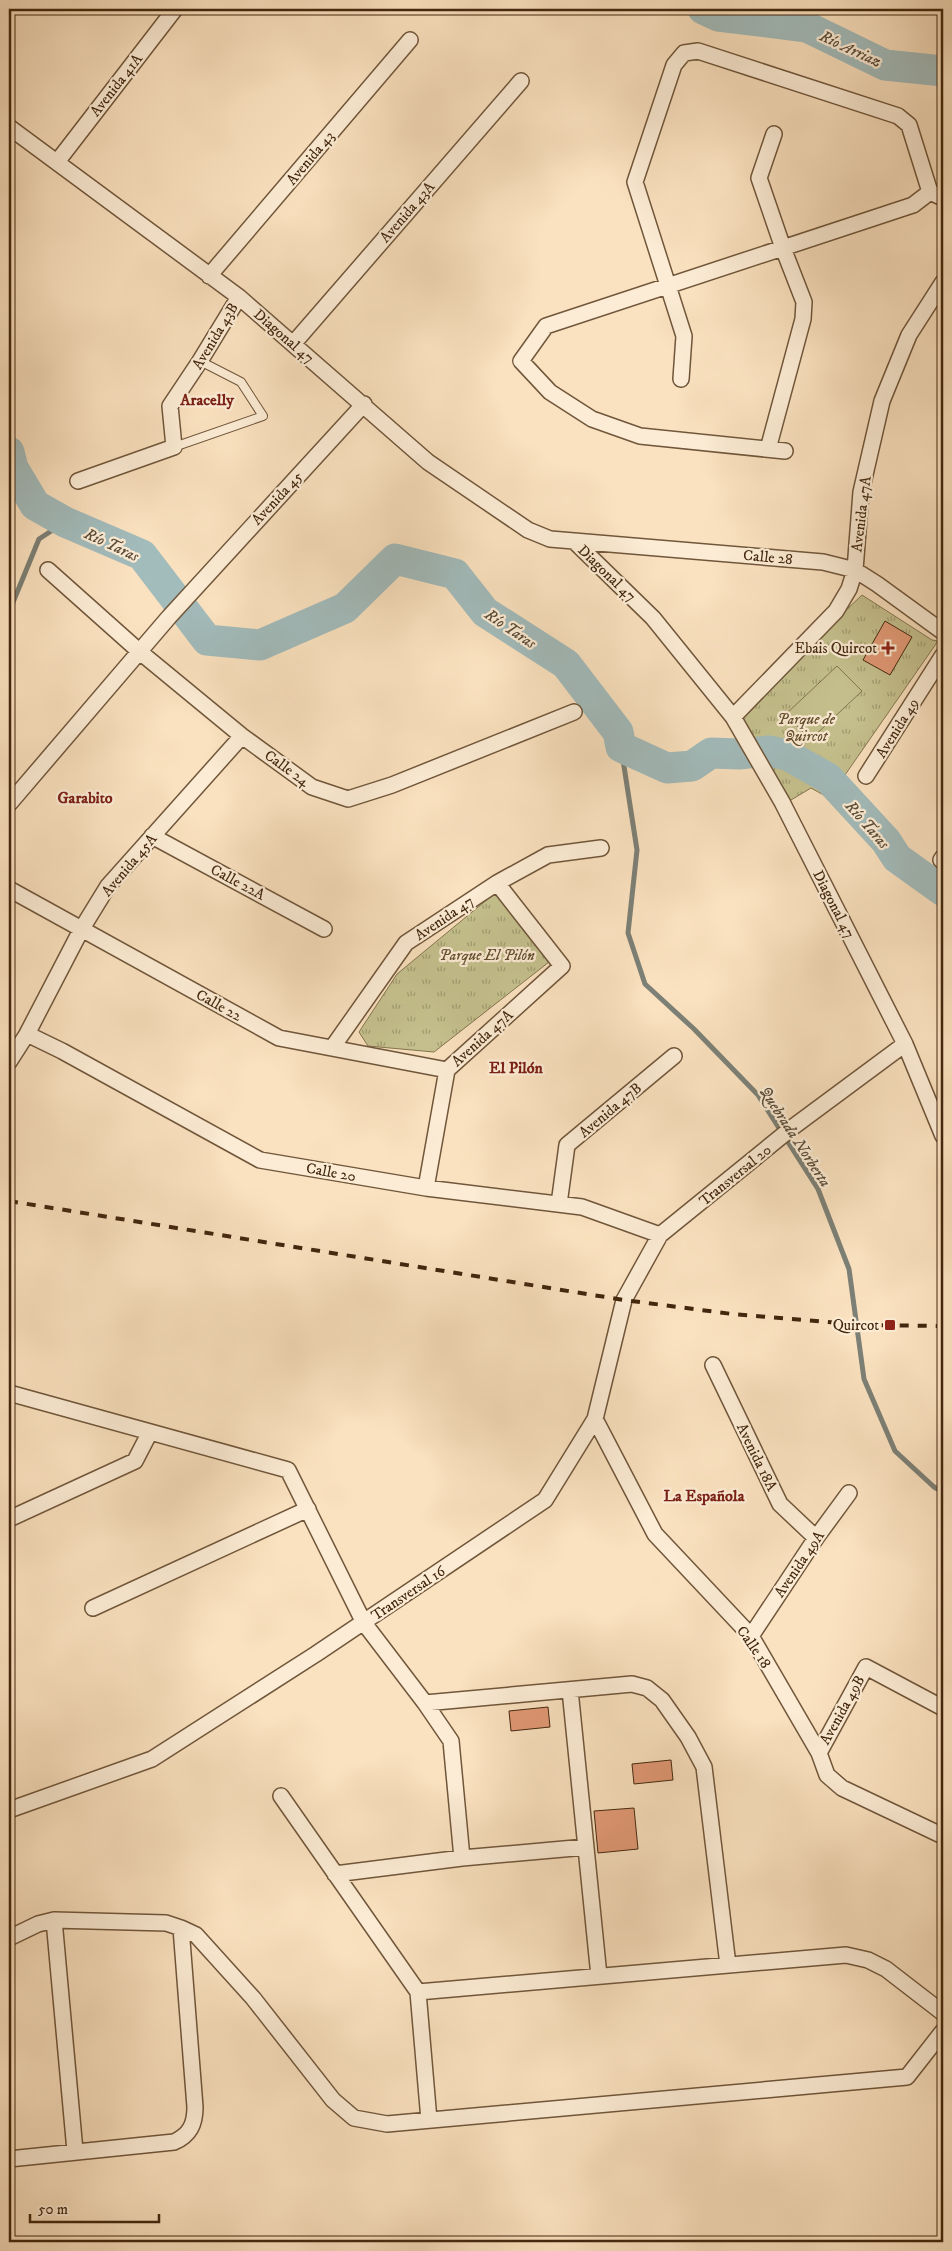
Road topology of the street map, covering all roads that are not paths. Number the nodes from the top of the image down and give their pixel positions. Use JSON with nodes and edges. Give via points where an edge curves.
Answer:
{"nodes":[{"id":1,"x":175,"y":9,"type":"edge"},
{"id":2,"x":410,"y":40,"type":"dead end"},
{"id":3,"x":521,"y":81,"type":"dead end"},
{"id":4,"x":9,"y":127,"type":"edge"},
{"id":5,"x":774,"y":134,"type":"dead end"},
{"id":6,"x":57,"y":162,"type":"junction"},
{"id":7,"x":936,"y":195,"type":"edge"},
{"id":8,"x":783,"y":248,"type":"junction"},
{"id":9,"x":209,"y":276,"type":"junction"},
{"id":10,"x":943,"y":282,"type":"edge"},
{"id":11,"x":669,"y":286,"type":"junction"},
{"id":12,"x":239,"y":297,"type":"junction"},
{"id":13,"x":293,"y":344,"type":"junction"},
{"id":14,"x":200,"y":361,"type":"junction"},
{"id":15,"x":682,"y":379,"type":"dead end"},
{"id":16,"x":364,"y":404,"type":"junction"},
{"id":17,"x":174,"y":447,"type":"junction"},
{"id":18,"x":768,"y":449,"type":"junction"},
{"id":19,"x":786,"y":450,"type":"dead end"},
{"id":20,"x":78,"y":481,"type":"dead end"},
{"id":21,"x":574,"y":542,"type":"junction"},
{"id":22,"x":48,"y":570,"type":"dead end"},
{"id":23,"x":854,"y":570,"type":"junction"},
{"id":24,"x":943,"y":632,"type":"edge"},
{"id":25,"x":140,"y":652,"type":"junction"},
{"id":26,"x":943,"y":655,"type":"edge"},
{"id":27,"x":574,"y":712,"type":"dead end"},
{"id":28,"x":733,"y":717,"type":"junction"},
{"id":29,"x":242,"y":736,"type":"junction"},
{"id":30,"x":866,"y":776,"type":"dead end"},
{"id":31,"x":9,"y":804,"type":"edge"},
{"id":32,"x":152,"y":836,"type":"junction"},
{"id":33,"x":600,"y":848,"type":"dead end"},
{"id":34,"x":497,"y":883,"type":"junction"},
{"id":35,"x":9,"y":889,"type":"edge"},
{"id":36,"x":324,"y":929,"type":"dead end"},
{"id":37,"x":81,"y":930,"type":"junction"},
{"id":38,"x":27,"y":1034,"type":"junction"},
{"id":39,"x":905,"y":1044,"type":"junction"},
{"id":40,"x":332,"y":1048,"type":"junction"},
{"id":41,"x":674,"y":1056,"type":"dead end"},
{"id":42,"x":9,"y":1062,"type":"edge"},
{"id":43,"x":447,"y":1070,"type":"junction"},
{"id":44,"x":943,"y":1136,"type":"edge"},
{"id":45,"x":426,"y":1188,"type":"junction"},
{"id":46,"x":559,"y":1204,"type":"junction"},
{"id":47,"x":660,"y":1235,"type":"junction"},
{"id":48,"x":713,"y":1365,"type":"dead end"},
{"id":49,"x":9,"y":1393,"type":"edge"},
{"id":50,"x":594,"y":1419,"type":"junction"},
{"id":51,"x":150,"y":1432,"type":"junction"},
{"id":52,"x":849,"y":1493,"type":"dead end"},
{"id":53,"x":308,"y":1509,"type":"junction"},
{"id":54,"x":9,"y":1519,"type":"edge"},
{"id":55,"x":816,"y":1538,"type":"junction"},
{"id":56,"x":93,"y":1608,"type":"dead end"},
{"id":57,"x":364,"y":1623,"type":"junction"},
{"id":58,"x":751,"y":1636,"type":"junction"},
{"id":59,"x":570,"y":1690,"type":"junction"},
{"id":60,"x":425,"y":1703,"type":"junction"},
{"id":61,"x":943,"y":1708,"type":"edge"},
{"id":62,"x":819,"y":1753,"type":"junction"},
{"id":63,"x":281,"y":1796,"type":"dead end"},
{"id":64,"x":9,"y":1810,"type":"edge"},
{"id":65,"x":943,"y":1836,"type":"edge"},
{"id":66,"x":586,"y":1847,"type":"junction"},
{"id":67,"x":462,"y":1858,"type":"junction"},
{"id":68,"x":335,"y":1874,"type":"junction"},
{"id":69,"x":54,"y":1920,"type":"junction"},
{"id":70,"x":182,"y":1928,"type":"junction"},
{"id":71,"x":9,"y":1938,"type":"edge"},
{"id":72,"x":728,"y":1965,"type":"junction"},
{"id":73,"x":599,"y":1976,"type":"junction"},
{"id":74,"x":418,"y":1992,"type":"junction"},
{"id":75,"x":943,"y":2013,"type":"edge"},
{"id":76,"x":943,"y":2031,"type":"edge"},
{"id":77,"x":429,"y":2120,"type":"junction"},
{"id":78,"x":75,"y":2151,"type":"junction"},
{"id":79,"x":9,"y":2158,"type":"edge"}],
"edges":[{"from":1,"to":6,"type":"street","name":"Avenida 41A"},
{"from":2,"to":9,"type":"street","name":"Avenida 43"},
{"from":3,"to":13,"type":"street","name":"Avenida 43A"},
{"from":4,"to":6,"type":"street","name":"Diagonal 47"},
{"from":5,"to":8,"type":"street","via":[[759,178]]},
{"from":6,"to":9,"type":"street","name":"Diagonal 47"},
{"from":7,"to":8,"type":"street"},
{"from":7,"to":11,"type":"street","via":[[909,125],[898,116],[698,51],[684,53],[674,65],[635,182]]},
{"from":8,"to":11,"type":"street"},
{"from":8,"to":18,"type":"street","via":[[804,302],[803,319]]},
{"from":9,"to":12,"type":"street","name":"Diagonal 47"},
{"from":10,"to":23,"type":"street","name":"Avenida 47A","via":[[909,335],[882,402],[861,492]]},
{"from":11,"to":15,"type":"street","via":[[684,336]]},
{"from":11,"to":18,"type":"street","via":[[546,326],[521,361],[550,392],[592,419],[608,425],[640,436]]},
{"from":12,"to":13,"type":"street","name":"Diagonal 47"},
{"from":12,"to":14,"type":"street","name":"Avenida 43B"},
{"from":13,"to":16,"type":"street","name":"Diagonal 47"},
{"from":14,"to":17,"type":"street","name":"Avenida 43B","via":[[170,406]]},
{"from":14,"to":17,"type":"lane","via":[[241,382],[263,416]]},
{"from":16,"to":21,"type":"street","name":"Diagonal 47","via":[[428,462],[528,530],[550,539]]},
{"from":16,"to":25,"type":"street","name":"Avenida 45","via":[[168,617]]},
{"from":17,"to":20,"type":"street"},
{"from":18,"to":19,"type":"street"},
{"from":21,"to":23,"type":"street","name":"Calle 28","via":[[823,562]]},
{"from":21,"to":28,"type":"street","name":"Diagonal 47","via":[[653,618]]},
{"from":22,"to":25,"type":"street","name":"Calle 24"},
{"from":23,"to":24,"type":"street","name":"Calle 28"},
{"from":23,"to":28,"type":"street","name":"Avenida 47A","via":[[849,589],[836,611]]},
{"from":25,"to":29,"type":"street","name":"Calle 24"},
{"from":25,"to":31,"type":"street"},
{"from":26,"to":30,"type":"street","name":"Avenida 49"},
{"from":27,"to":29,"type":"street","name":"Calle 24","via":[[392,785],[348,798],[312,787]]},
{"from":28,"to":39,"type":"street","name":"Diagonal 47","via":[[782,802]]},
{"from":29,"to":32,"type":"street","name":"Avenida 45A"},
{"from":32,"to":36,"type":"street","name":"Calle 22A"},
{"from":32,"to":37,"type":"street","name":"Avenida 45A","via":[[108,886]]},
{"from":33,"to":34,"type":"street","name":"Avenida 47","via":[[548,855]]},
{"from":34,"to":40,"type":"street","name":"Avenida 47","via":[[406,943]]},
{"from":34,"to":43,"type":"street","name":"Avenida 47A","via":[[562,966]]},
{"from":35,"to":37,"type":"street","name":"Calle 22"},
{"from":37,"to":38,"type":"street","name":"Avenida 45A"},
{"from":37,"to":40,"type":"street","name":"Calle 22","via":[[279,1038]]},
{"from":38,"to":42,"type":"street","name":"Avenida 45A"},
{"from":38,"to":45,"type":"street","name":"Calle 20","via":[[260,1160]]},
{"from":39,"to":44,"type":"street","name":"Diagonal 47"},
{"from":39,"to":47,"type":"street","name":"Transversal 20","via":[[793,1127]]},
{"from":40,"to":43,"type":"street","name":"Calle 22"},
{"from":41,"to":46,"type":"street","name":"Avenida 47B","via":[[567,1145]]},
{"from":43,"to":45,"type":"street","name":"Avenida 47A"},
{"from":45,"to":46,"type":"street","name":"Calle 20"},
{"from":46,"to":47,"type":"street","name":"Calle 20","via":[[582,1207]]},
{"from":47,"to":50,"type":"street","name":"Transversal 16","via":[[624,1300]]},
{"from":48,"to":55,"type":"street","name":"Avenida 18A","via":[[780,1504]]},
{"from":49,"to":51,"type":"street"},
{"from":50,"to":57,"type":"street","name":"Transversal 16","via":[[545,1500]]},
{"from":50,"to":58,"type":"street","name":"Calle 18","via":[[655,1534]]},
{"from":51,"to":53,"type":"street","via":[[288,1470]]},
{"from":51,"to":54,"type":"street","via":[[135,1461]]},
{"from":52,"to":55,"type":"street","name":"Avenida 49A"},
{"from":53,"to":56,"type":"street"},
{"from":53,"to":57,"type":"street"},
{"from":55,"to":58,"type":"street","name":"Avenida 49A"},
{"from":57,"to":60,"type":"street"},
{"from":57,"to":64,"type":"street","name":"Transversal 16","via":[[152,1758]]},
{"from":58,"to":62,"type":"street","name":"Calle 18"},
{"from":59,"to":60,"type":"street"},
{"from":59,"to":66,"type":"street"},
{"from":59,"to":72,"type":"street","via":[[632,1684],[647,1688],[662,1700],[688,1737],[704,1767]]},
{"from":60,"to":67,"type":"street","via":[[451,1741]]},
{"from":61,"to":62,"type":"street","name":"Avenida 49B","via":[[866,1667]]},
{"from":62,"to":65,"type":"street","name":"Calle 18","via":[[827,1775],[842,1788]]},
{"from":63,"to":68,"type":"street"},
{"from":66,"to":67,"type":"street"},
{"from":66,"to":73,"type":"street"},
{"from":67,"to":68,"type":"street"},
{"from":68,"to":74,"type":"street"},
{"from":69,"to":70,"type":"street","via":[[166,1923]]},
{"from":69,"to":71,"type":"street"},
{"from":69,"to":78,"type":"street"},
{"from":70,"to":77,"type":"street","via":[[196,1935],[252,1998],[333,2100],[354,2118],[387,2124]]},
{"from":70,"to":78,"type":"street","via":[[195,2107],[191,2130],[174,2142]]},
{"from":72,"to":73,"type":"street"},
{"from":72,"to":75,"type":"street","via":[[846,1955],[886,1968]]},
{"from":73,"to":74,"type":"street"},
{"from":74,"to":77,"type":"street"},
{"from":76,"to":77,"type":"street","via":[[907,2077]]},
{"from":78,"to":79,"type":"street"}]}
